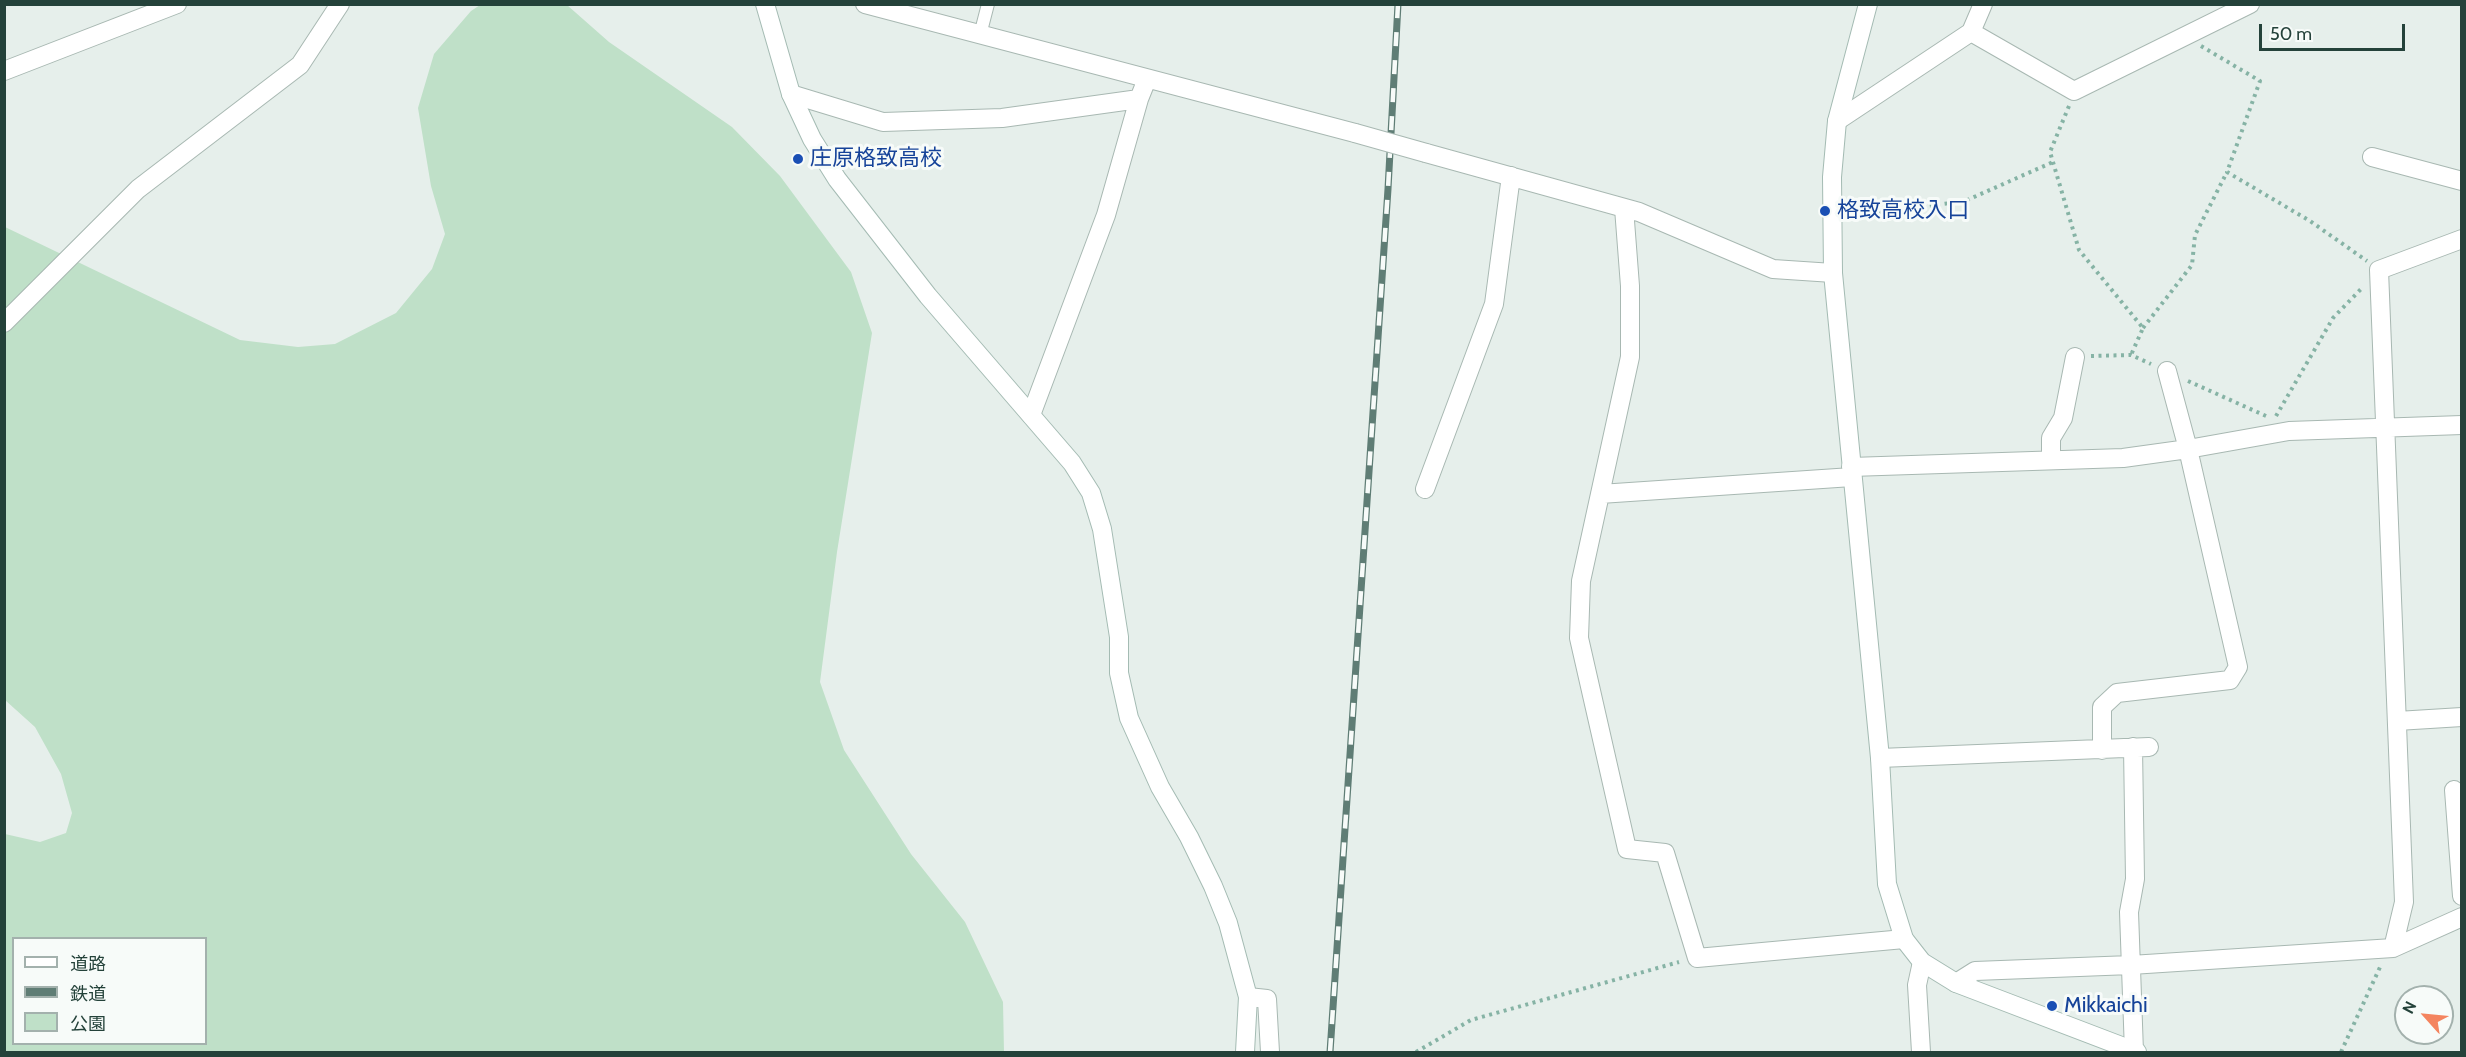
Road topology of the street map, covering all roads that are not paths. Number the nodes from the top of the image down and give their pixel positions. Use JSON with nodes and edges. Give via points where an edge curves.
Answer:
{"nodes":[{"id":1,"x":177,"y":4,"type":"edge"},
{"id":2,"x":340,"y":4,"type":"edge"},
{"id":3,"x":765,"y":4,"type":"edge"},
{"id":4,"x":865,"y":4,"type":"edge"},
{"id":5,"x":988,"y":4,"type":"edge"},
{"id":6,"x":1868,"y":4,"type":"edge"},
{"id":7,"x":1983,"y":4,"type":"edge"},
{"id":8,"x":2250,"y":4,"type":"edge"},
{"id":9,"x":1971,"y":32,"type":"junction"},
{"id":10,"x":980,"y":35,"type":"junction"},
{"id":11,"x":4,"y":71,"type":"edge"},
{"id":12,"x":1147,"y":79,"type":"junction"},
{"id":13,"x":791,"y":94,"type":"junction"},
{"id":14,"x":1139,"y":99,"type":"junction"},
{"id":15,"x":1837,"y":121,"type":"junction"},
{"id":16,"x":2372,"y":157,"type":"dead end"},
{"id":17,"x":1511,"y":176,"type":"junction"},
{"id":18,"x":2462,"y":181,"type":"edge"},
{"id":19,"x":1624,"y":208,"type":"junction"},
{"id":20,"x":2462,"y":239,"type":"edge"},
{"id":21,"x":1833,"y":273,"type":"junction"},
{"id":22,"x":4,"y":323,"type":"edge"},
{"id":23,"x":2075,"y":357,"type":"dead end"},
{"id":24,"x":2167,"y":372,"type":"dead end"},
{"id":25,"x":1031,"y":415,"type":"junction"},
{"id":26,"x":2462,"y":425,"type":"edge"},
{"id":27,"x":2386,"y":429,"type":"junction"},
{"id":28,"x":2188,"y":449,"type":"junction"},
{"id":29,"x":2051,"y":460,"type":"junction"},
{"id":30,"x":1851,"y":472,"type":"junction"},
{"id":31,"x":1425,"y":489,"type":"dead end"},
{"id":32,"x":1600,"y":494,"type":"junction"},
{"id":33,"x":2462,"y":717,"type":"edge"},
{"id":34,"x":2397,"y":721,"type":"junction"},
{"id":35,"x":2102,"y":750,"type":"junction"},
{"id":36,"x":1880,"y":759,"type":"junction"},
{"id":37,"x":2454,"y":790,"type":"dead end"},
{"id":38,"x":2462,"y":896,"type":"edge"},
{"id":39,"x":2462,"y":917,"type":"edge"},
{"id":40,"x":1904,"y":939,"type":"junction"},
{"id":41,"x":2393,"y":948,"type":"junction"},
{"id":42,"x":1922,"y":962,"type":"junction"},
{"id":43,"x":2131,"y":965,"type":"junction"},
{"id":44,"x":1956,"y":983,"type":"junction"},
{"id":45,"x":1248,"y":997,"type":"junction"},
{"id":46,"x":2136,"y":1052,"type":"edge"},
{"id":47,"x":1245,"y":1053,"type":"edge"},
{"id":48,"x":1270,"y":1053,"type":"edge"},
{"id":49,"x":1921,"y":1053,"type":"edge"}],
"edges":[{"from":1,"to":11,"type":"street"},
{"from":2,"to":22,"type":"street","via":[[300,65],[138,189]]},
{"from":3,"to":13,"type":"street"},
{"from":4,"to":10,"type":"street"},
{"from":5,"to":10,"type":"lane"},
{"from":6,"to":15,"type":"street"},
{"from":7,"to":9,"type":"street"},
{"from":8,"to":9,"type":"street","via":[[2074,91]]},
{"from":9,"to":15,"type":"street"},
{"from":10,"to":12,"type":"street"},
{"from":12,"to":14,"type":"street"},
{"from":12,"to":17,"type":"street","bridge":true},
{"from":13,"to":14,"type":"street","via":[[883,122],[1002,118]]},
{"from":13,"to":25,"type":"street","via":[[837,179],[928,296]]},
{"from":14,"to":25,"type":"street","via":[[1106,215]]},
{"from":15,"to":21,"type":"street","via":[[1832,177]]},
{"from":16,"to":18,"type":"street"},
{"from":17,"to":19,"type":"street"},
{"from":17,"to":31,"type":"street","via":[[1494,304]]},
{"from":19,"to":21,"type":"street","via":[[1773,269]]},
{"from":19,"to":32,"type":"street","via":[[1630,357]]},
{"from":20,"to":27,"type":"street","via":[[2379,270]]},
{"from":21,"to":30,"type":"street"},
{"from":23,"to":29,"type":"street","via":[[2063,418],[2051,438]]},
{"from":24,"to":28,"type":"street"},
{"from":25,"to":45,"type":"street","via":[[1072,463],[1091,493],[1102,530],[1119,637],[1119,674],[1129,718],[1160,787],[1213,886],[1228,923]]},
{"from":26,"to":27,"type":"street"},
{"from":27,"to":28,"type":"street","via":[[2289,430]]},
{"from":27,"to":34,"type":"street"},
{"from":28,"to":29,"type":"street","via":[[2122,458]]},
{"from":28,"to":35,"type":"street","via":[[2238,667],[2230,680],[2117,693],[2102,707]]},
{"from":29,"to":30,"type":"street"},
{"from":30,"to":32,"type":"street"},
{"from":30,"to":36,"type":"street"},
{"from":32,"to":40,"type":"street","via":[[1581,581],[1579,638],[1627,849],[1665,853],[1697,958]]},
{"from":33,"to":34,"type":"street"},
{"from":34,"to":41,"type":"street","via":[[2404,902]]},
{"from":35,"to":36,"type":"street"},
{"from":35,"to":43,"type":"street","via":[[2141,747],[2135,879],[2129,912]]},
{"from":36,"to":40,"type":"street","via":[[1887,884]]},
{"from":37,"to":38,"type":"street"},
{"from":39,"to":41,"type":"street"},
{"from":40,"to":42,"type":"street"},
{"from":41,"to":43,"type":"street"},
{"from":42,"to":44,"type":"street"},
{"from":42,"to":49,"type":"street","via":[[1917,985]]},
{"from":43,"to":44,"type":"street","via":[[1976,970]]},
{"from":43,"to":46,"type":"street"},
{"from":44,"to":46,"type":"street"},
{"from":45,"to":47,"type":"street"},
{"from":45,"to":48,"type":"street","via":[[1267,999]]}]}
